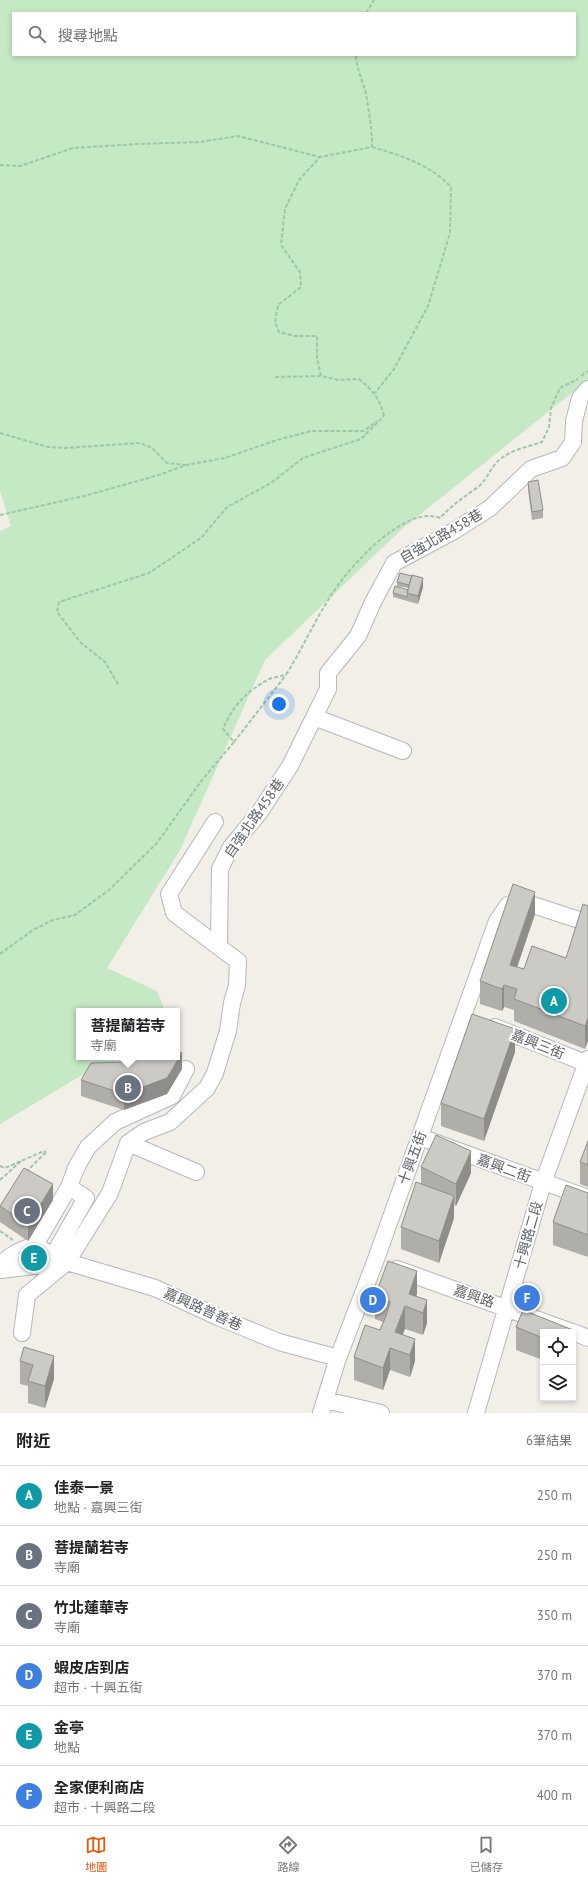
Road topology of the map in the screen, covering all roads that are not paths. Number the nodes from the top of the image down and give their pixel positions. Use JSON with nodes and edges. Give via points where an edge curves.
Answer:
{"nodes":[{"id":1,"x":588,"y":389,"type":"edge"},
{"id":2,"x":314,"y":717,"type":"junction"},
{"id":3,"x":402,"y":751,"type":"dead end"},
{"id":4,"x":215,"y":822,"type":"dead end"},
{"id":5,"x":588,"y":922,"type":"edge"},
{"id":6,"x":219,"y":947,"type":"junction"},
{"id":7,"x":465,"y":1015,"type":"junction"},
{"id":8,"x":587,"y":1062,"type":"edge"},
{"id":9,"x":186,"y":1069,"type":"dead end"},
{"id":10,"x":420,"y":1137,"type":"junction"},
{"id":11,"x":128,"y":1143,"type":"junction"},
{"id":12,"x":196,"y":1172,"type":"dead end"},
{"id":13,"x":544,"y":1183,"type":"junction"},
{"id":14,"x":588,"y":1198,"type":"edge"},
{"id":15,"x":67,"y":1262,"type":"junction"},
{"id":16,"x":375,"y":1262,"type":"junction"},
{"id":17,"x":0,"y":1266,"type":"edge"},
{"id":18,"x":0,"y":1270,"type":"edge"},
{"id":19,"x":507,"y":1308,"type":"junction"},
{"id":20,"x":565,"y":1329,"type":"edge"},
{"id":21,"x":22,"y":1333,"type":"dead end"},
{"id":22,"x":576,"y":1333,"type":"edge"},
{"id":23,"x":588,"y":1338,"type":"edge"},
{"id":24,"x":338,"y":1358,"type":"junction"},
{"id":25,"x":323,"y":1406,"type":"edge"},
{"id":26,"x":381,"y":1413,"type":"edge"},
{"id":27,"x":476,"y":1413,"type":"edge"}],
"edges":[{"from":1,"to":2,"type":"street","name":"自強北路458巷","via":[[580,398],[574,421],[573,442],[562,458],[531,469],[490,508],[454,531],[394,563],[358,636],[328,673],[328,689]]},
{"from":2,"to":3,"type":"street"},
{"from":2,"to":6,"type":"street","name":"自強北路458巷","via":[[290,766],[259,813],[231,847],[220,869]]},
{"from":4,"to":6,"type":"street","via":[[169,894],[174,913]]},
{"from":5,"to":7,"type":"street","name":"十興五街","via":[[521,900],[508,905],[497,921]]},
{"from":6,"to":11,"type":"street","via":[[238,961],[228,1031],[215,1073],[207,1088],[170,1122],[144,1132]]},
{"from":7,"to":8,"type":"street","name":"嘉興三街"},
{"from":7,"to":10,"type":"street","name":"十興五街"},
{"from":8,"to":13,"type":"street","name":"十興路二段"},
{"from":9,"to":17,"type":"street","via":[[172,1096],[116,1122],[88,1147],[69,1187],[86,1198],[53,1256],[35,1245],[20,1250]]},
{"from":10,"to":13,"type":"street","name":"嘉興二街"},
{"from":10,"to":16,"type":"street","name":"十興五街"},
{"from":11,"to":12,"type":"street"},
{"from":11,"to":15,"type":"street","via":[[110,1193]]},
{"from":13,"to":14,"type":"street","name":"嘉興二街"},
{"from":13,"to":19,"type":"street","name":"十興路二段"},
{"from":15,"to":18,"type":"street"},
{"from":15,"to":21,"type":"street","via":[[27,1295]]},
{"from":15,"to":24,"type":"street","name":"嘉興路普善巷","via":[[155,1288],[218,1318],[279,1342]]},
{"from":16,"to":19,"type":"street","name":"嘉興路"},
{"from":16,"to":24,"type":"street","name":"十興五街"},
{"from":19,"to":20,"type":"street","name":"嘉興路"},
{"from":19,"to":27,"type":"street","name":"十興路二段"},
{"from":22,"to":23,"type":"street","name":"嘉興路"},
{"from":24,"to":25,"type":"street","name":"十興五街"},
{"from":25,"to":26,"type":"street"}]}
